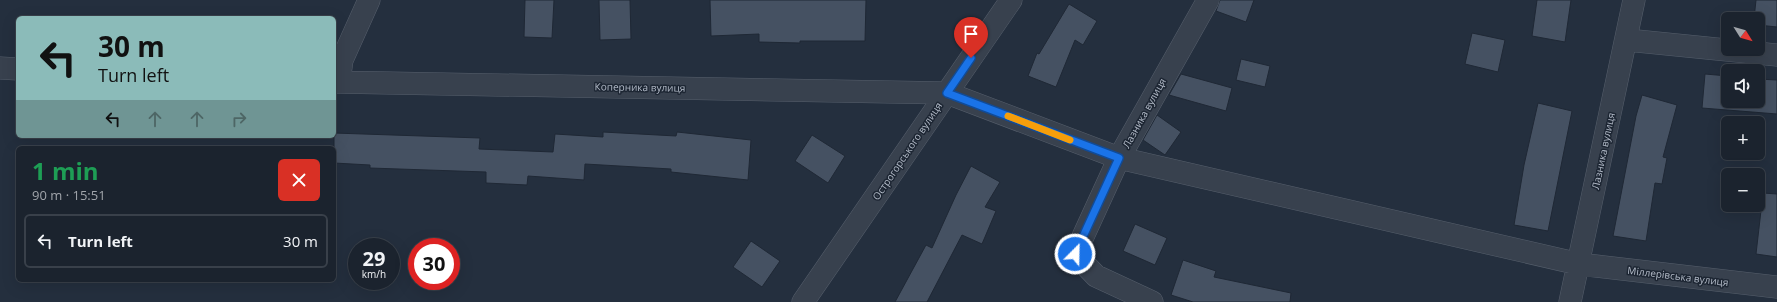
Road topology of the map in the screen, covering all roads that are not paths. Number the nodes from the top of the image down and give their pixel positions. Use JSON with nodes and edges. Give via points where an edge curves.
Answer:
{"nodes":[{"id":1,"x":369,"y":0,"type":"edge"},
{"id":2,"x":1011,"y":0,"type":"edge"},
{"id":3,"x":1208,"y":0,"type":"edge"},
{"id":4,"x":1634,"y":0,"type":"edge"},
{"id":5,"x":1627,"y":40,"type":"junction"},
{"id":6,"x":1777,"y":55,"type":"edge"},
{"id":7,"x":0,"y":68,"type":"edge"},
{"id":8,"x":16,"y":69,"type":"edge"},
{"id":9,"x":336,"y":82,"type":"edge"},
{"id":10,"x":947,"y":93,"type":"junction"},
{"id":11,"x":1119,"y":158,"type":"junction"},
{"id":12,"x":1579,"y":264,"type":"junction"},
{"id":13,"x":1777,"y":287,"type":"edge"},
{"id":14,"x":803,"y":302,"type":"edge"},
{"id":15,"x":1152,"y":302,"type":"edge"},
{"id":16,"x":1570,"y":302,"type":"edge"}],
"edges":[{"from":1,"to":9,"type":"street","via":[[342,60]]},
{"from":2,"to":10,"type":"street","name":"Острогорського вулиця"},
{"from":3,"to":11,"type":"street","name":"Лазника вулиця"},
{"from":4,"to":5,"type":"street","name":"Лазника вулиця"},
{"from":5,"to":6,"type":"street"},
{"from":5,"to":12,"type":"street","name":"Лазника вулиця"},
{"from":7,"to":8,"type":"street"},
{"from":9,"to":10,"type":"street","name":"Коперника вулиця"},
{"from":10,"to":11,"type":"street","name":"Коперника вулиця"},
{"from":10,"to":14,"type":"street","name":"Острогорського вулиця"},
{"from":11,"to":12,"type":"street","name":"Міллерівська вулиця"},
{"from":11,"to":15,"type":"street","name":"Лазника вулиця","via":[[1075,254],[1096,276]]},
{"from":12,"to":13,"type":"street","name":"Міллерівська вулиця"},
{"from":12,"to":16,"type":"street","name":"Лазника вулиця"}]}
